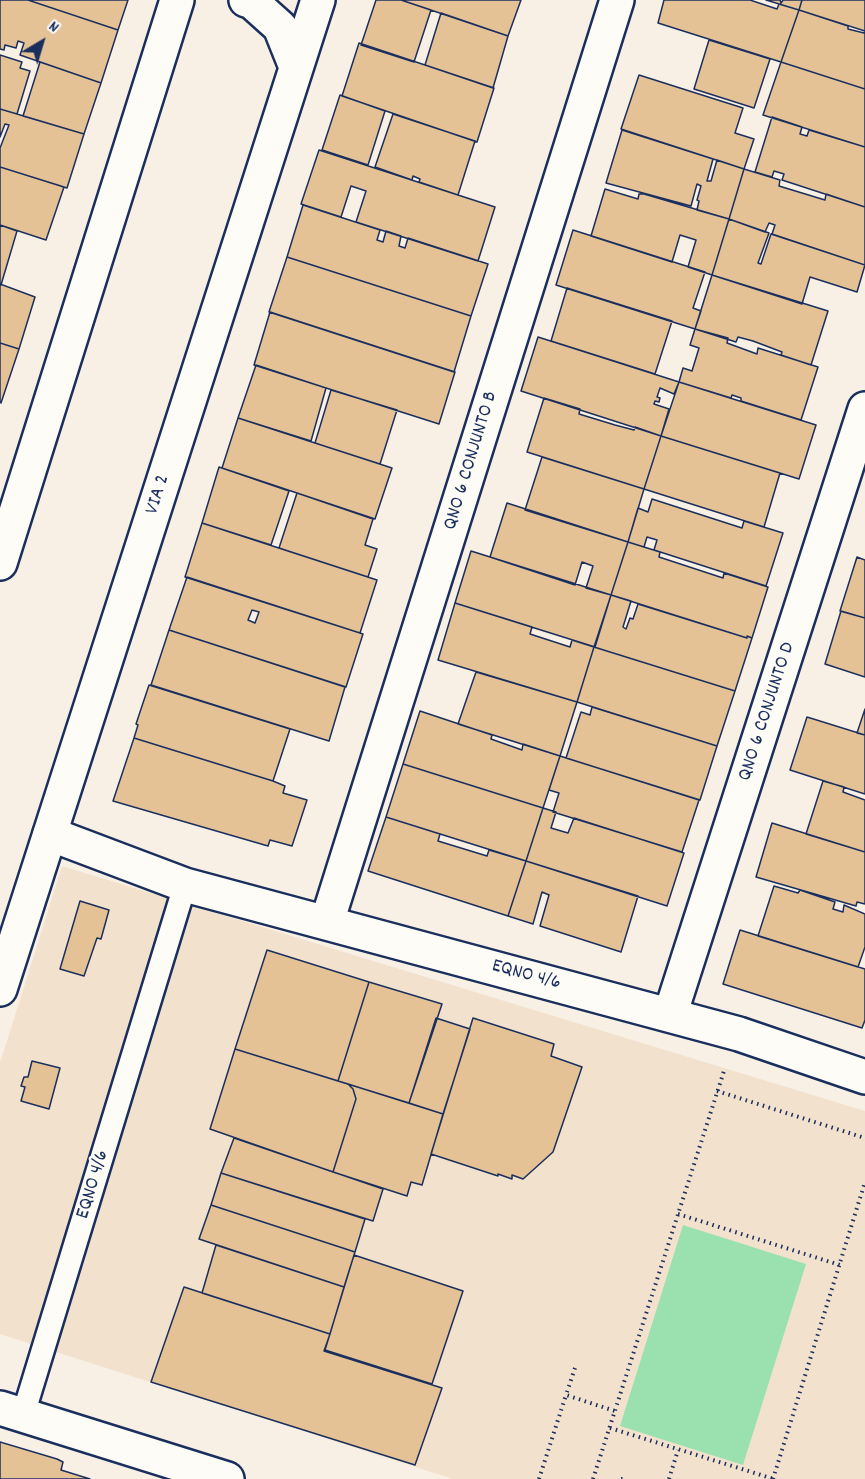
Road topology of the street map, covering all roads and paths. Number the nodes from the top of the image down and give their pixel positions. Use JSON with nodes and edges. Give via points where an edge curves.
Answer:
{"nodes":[{"id":1,"x":246,"y":0,"type":"edge"},
{"id":2,"x":318,"y":0,"type":"edge"},
{"id":3,"x":617,"y":0,"type":"edge"},
{"id":4,"x":181,"y":6,"type":"edge"},
{"id":5,"x":296,"y":67,"type":"junction"},
{"id":6,"x":865,"y":409,"type":"edge"},
{"id":7,"x":0,"y":563,"type":"edge"},
{"id":8,"x":50,"y":834,"type":"junction"},
{"id":9,"x":185,"y":885,"type":"junction"},
{"id":10,"x":327,"y":922,"type":"junction"},
{"id":11,"x":0,"y":989,"type":"edge"},
{"id":12,"x":670,"y":1015,"type":"junction"},
{"id":13,"x":739,"y":1034,"type":"junction"},
{"id":14,"x":865,"y":1077,"type":"edge"},
{"id":15,"x":717,"y":1091,"type":"junction"},
{"id":16,"x":865,"y":1138,"type":"edge"},
{"id":17,"x":865,"y":1182,"type":"edge"},
{"id":18,"x":678,"y":1214,"type":"junction"},
{"id":19,"x":840,"y":1265,"type":"junction"},
{"id":20,"x":575,"y":1368,"type":"dead end"},
{"id":21,"x":566,"y":1395,"type":"junction"},
{"id":22,"x":12,"y":1411,"type":"edge"},
{"id":23,"x":615,"y":1411,"type":"junction"},
{"id":24,"x":609,"y":1428,"type":"junction"},
{"id":25,"x":678,"y":1450,"type":"junction"},
{"id":26,"x":145,"y":1467,"type":"edge"},
{"id":27,"x":227,"y":1479,"type":"edge"},
{"id":28,"x":539,"y":1479,"type":"edge"},
{"id":29,"x":593,"y":1479,"type":"edge"},
{"id":30,"x":669,"y":1479,"type":"edge"},
{"id":31,"x":773,"y":1479,"type":"edge"}],
"edges":[{"from":1,"to":5,"type":"street","via":[[280,27]]},
{"from":2,"to":5,"type":"street","name":"VIA 2"},
{"from":3,"to":10,"type":"street","name":"QNO 6 CONJUNTO B"},
{"from":4,"to":7,"type":"street"},
{"from":5,"to":8,"type":"street","name":"VIA 2"},
{"from":6,"to":12,"type":"street","name":"QNO 6 CONJUNTO D"},
{"from":8,"to":9,"type":"street","name":"EQNO 4/6"},
{"from":8,"to":11,"type":"street","name":"VIA 2"},
{"from":9,"to":10,"type":"street","name":"EQNO 4/6"},
{"from":9,"to":22,"type":"lane","name":"EQNO 4/6"},
{"from":10,"to":12,"type":"street","name":"EQNO 4/6"},
{"from":12,"to":13,"type":"street","name":"EQNO 4/6"},
{"from":13,"to":14,"type":"street","name":"EQNO 4/6"},
{"from":13,"to":15,"type":"path"},
{"from":15,"to":16,"type":"path"},
{"from":15,"to":18,"type":"path"},
{"from":17,"to":19,"type":"path"},
{"from":18,"to":19,"type":"path"},
{"from":18,"to":23,"type":"path"},
{"from":19,"to":31,"type":"path"},
{"from":20,"to":21,"type":"path"},
{"from":21,"to":23,"type":"path"},
{"from":21,"to":28,"type":"path"},
{"from":22,"to":26,"type":"street","name":"EQNO 4/6"},
{"from":23,"to":24,"type":"path"},
{"from":24,"to":25,"type":"path"},
{"from":24,"to":29,"type":"path"},
{"from":25,"to":30,"type":"path"},
{"from":25,"to":31,"type":"path"},
{"from":26,"to":27,"type":"street","name":"EQNO 4/6"}]}
